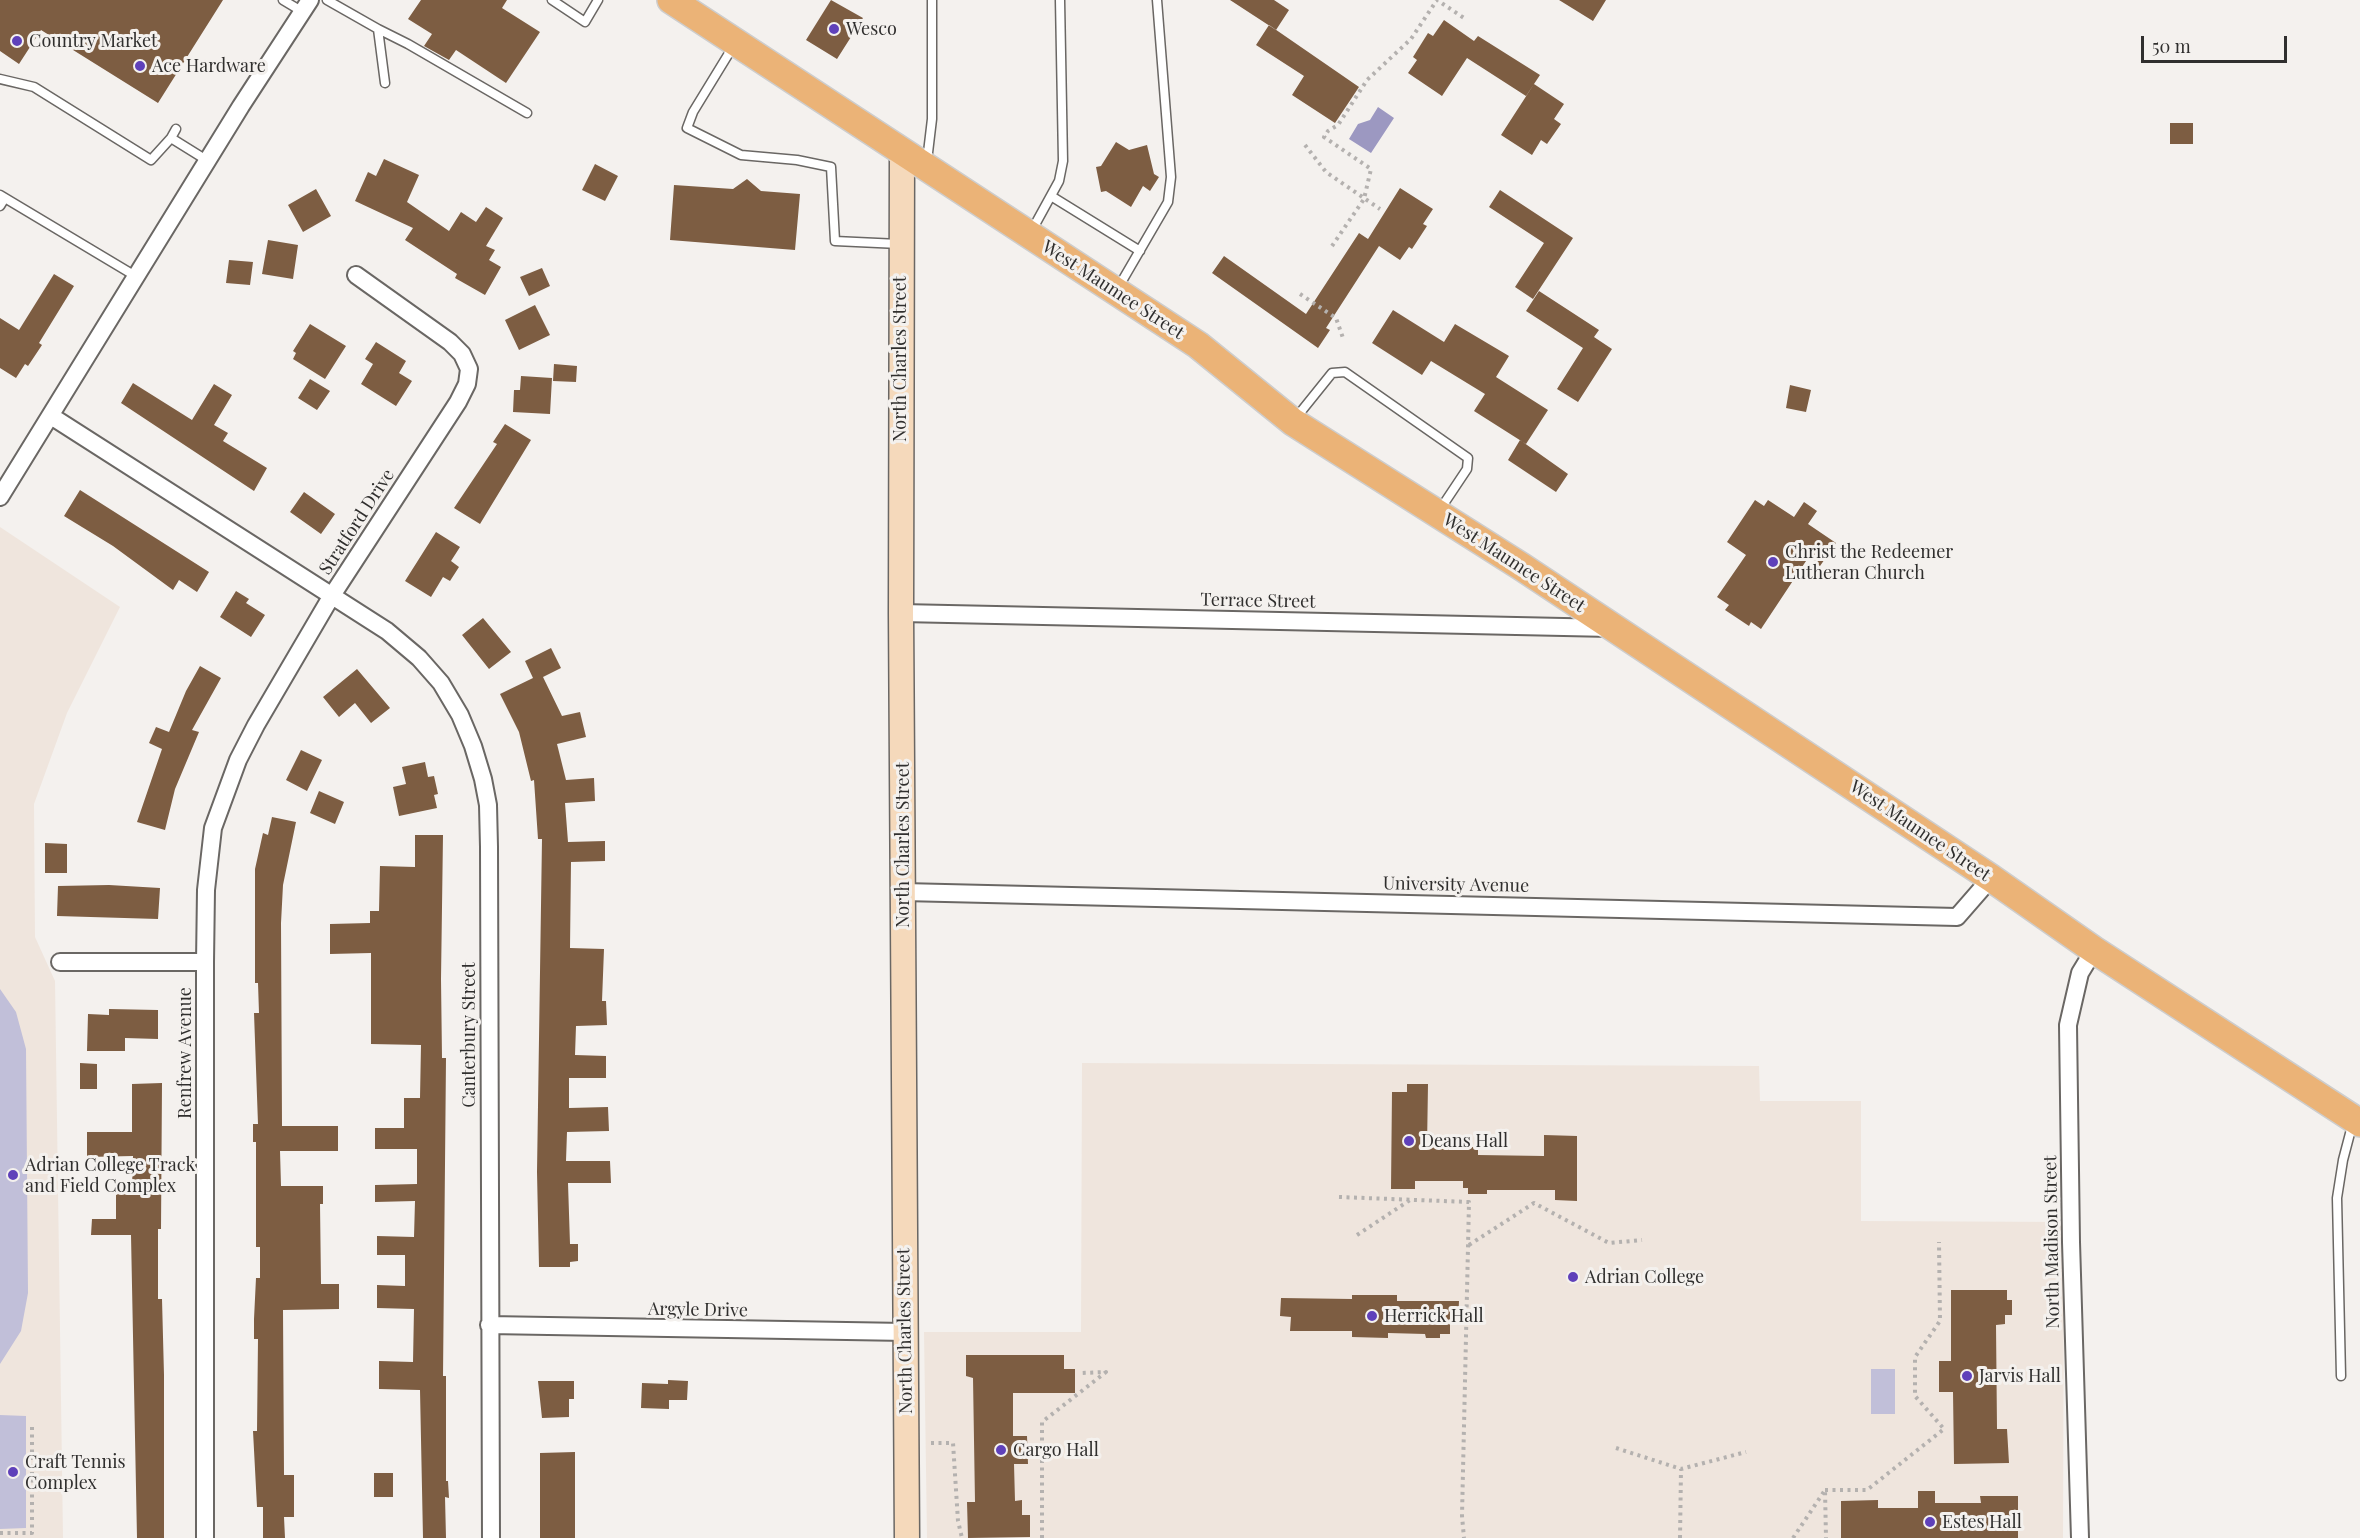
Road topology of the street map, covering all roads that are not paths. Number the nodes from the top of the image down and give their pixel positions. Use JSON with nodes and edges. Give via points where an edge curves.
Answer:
{"nodes":[{"id":1,"x":283,"y":0,"type":"edge"},
{"id":2,"x":327,"y":0,"type":"edge"},
{"id":3,"x":552,"y":0,"type":"edge"},
{"id":4,"x":598,"y":0,"type":"edge"},
{"id":5,"x":671,"y":0,"type":"edge"},
{"id":6,"x":932,"y":0,"type":"edge"},
{"id":7,"x":1060,"y":0,"type":"edge"},
{"id":8,"x":1157,"y":0,"type":"edge"},
{"id":9,"x":307,"y":6,"type":"edge"},
{"id":10,"x":378,"y":29,"type":"junction"},
{"id":11,"x":735,"y":42,"type":"junction"},
{"id":12,"x":0,"y":79,"type":"edge"},
{"id":13,"x":385,"y":83,"type":"dead end"},
{"id":14,"x":527,"y":113,"type":"dead end"},
{"id":15,"x":902,"y":152,"type":"junction"},
{"id":16,"x":208,"y":161,"type":"junction"},
{"id":17,"x":926,"y":167,"type":"junction"},
{"id":18,"x":1051,"y":196,"type":"junction"},
{"id":19,"x":2,"y":200,"type":"edge"},
{"id":20,"x":1030,"y":235,"type":"junction"},
{"id":21,"x":900,"y":244,"type":"junction"},
{"id":22,"x":1140,"y":251,"type":"junction"},
{"id":23,"x":356,"y":275,"type":"dead end"},
{"id":24,"x":138,"y":277,"type":"junction"},
{"id":25,"x":1116,"y":292,"type":"junction"},
{"id":26,"x":51,"y":416,"type":"junction"},
{"id":27,"x":1293,"y":422,"type":"junction"},
{"id":28,"x":0,"y":497,"type":"edge"},
{"id":29,"x":1437,"y":513,"type":"junction"},
{"id":30,"x":331,"y":597,"type":"junction"},
{"id":31,"x":901,"y":613,"type":"junction"},
{"id":32,"x":1614,"y":628,"type":"junction"},
{"id":33,"x":1991,"y":878,"type":"junction"},
{"id":34,"x":903,"y":892,"type":"junction"},
{"id":35,"x":2094,"y":951,"type":"junction"},
{"id":36,"x":60,"y":962,"type":"dead end"},
{"id":37,"x":205,"y":962,"type":"junction"},
{"id":38,"x":2357,"y":1121,"type":"edge"},
{"id":39,"x":489,"y":1324,"type":"junction"},
{"id":40,"x":906,"y":1332,"type":"junction"},
{"id":41,"x":2341,"y":1376,"type":"dead end"},
{"id":42,"x":205,"y":1538,"type":"edge"},
{"id":43,"x":491,"y":1538,"type":"edge"},
{"id":44,"x":907,"y":1538,"type":"edge"},
{"id":45,"x":2080,"y":1538,"type":"edge"}],
"edges":[{"from":1,"to":9,"type":"lane"},
{"from":2,"to":10,"type":"lane"},
{"from":3,"to":4,"type":"lane","via":[[585,22]]},
{"from":5,"to":11,"type":"main road","name":"West Maumee Street"},
{"from":6,"to":17,"type":"lane","via":[[932,119]]},
{"from":7,"to":18,"type":"lane","via":[[1063,161]]},
{"from":8,"to":22,"type":"lane","via":[[1171,177],[1168,202]]},
{"from":9,"to":16,"type":"street"},
{"from":10,"to":13,"type":"lane"},
{"from":10,"to":14,"type":"lane"},
{"from":11,"to":15,"type":"main road","name":"West Maumee Street"},
{"from":11,"to":21,"type":"lane","via":[[687,128],[741,155],[831,167],[834,241]]},
{"from":12,"to":16,"type":"lane","via":[[34,87],[151,160],[173,133]]},
{"from":15,"to":17,"type":"main road","name":"West Maumee Street"},
{"from":15,"to":21,"type":"street","name":"North Charles Street"},
{"from":16,"to":24,"type":"street"},
{"from":17,"to":20,"type":"main road","name":"West Maumee Street"},
{"from":18,"to":20,"type":"lane"},
{"from":18,"to":22,"type":"lane"},
{"from":19,"to":24,"type":"lane"},
{"from":20,"to":25,"type":"main road","name":"West Maumee Street"},
{"from":21,"to":31,"type":"street","name":"North Charles Street"},
{"from":22,"to":25,"type":"lane"},
{"from":23,"to":30,"type":"street","name":"Stratford Drive","via":[[450,342],[469,369],[458,402]]},
{"from":24,"to":26,"type":"street"},
{"from":25,"to":27,"type":"main road","name":"West Maumee Street","via":[[1198,345]]},
{"from":26,"to":28,"type":"street"},
{"from":26,"to":30,"type":"street","name":"Stratford Drive"},
{"from":27,"to":29,"type":"main road","name":"West Maumee Street"},
{"from":27,"to":29,"type":"lane","via":[[1332,373],[1345,372],[1468,458],[1467,469]]},
{"from":29,"to":32,"type":"main road","name":"West Maumee Street"},
{"from":30,"to":37,"type":"street","name":"Renfrew Avenue","via":[[256,725],[222,797],[208,857]]},
{"from":30,"to":39,"type":"street","name":"Canterbury Street","via":[[387,631],[441,683],[460,715],[483,779],[489,847]]},
{"from":31,"to":32,"type":"street","name":"Terrace Street"},
{"from":31,"to":34,"type":"street","name":"North Charles Street"},
{"from":32,"to":33,"type":"main road","name":"West Maumee Street"},
{"from":33,"to":34,"type":"street","name":"University Avenue","via":[[1957,917]]},
{"from":33,"to":35,"type":"main road","name":"West Maumee Street"},
{"from":34,"to":40,"type":"street","name":"North Charles Street"},
{"from":35,"to":38,"type":"main road","name":"West Maumee Street"},
{"from":35,"to":45,"type":"street","name":"North Madison Street","via":[[2080,973],[2068,1025]]},
{"from":36,"to":37,"type":"street"},
{"from":37,"to":42,"type":"street","name":"Renfrew Avenue"},
{"from":38,"to":41,"type":"lane","via":[[2343,1160],[2337,1198]]},
{"from":39,"to":40,"type":"street","name":"Argyle Drive"},
{"from":39,"to":43,"type":"street","name":"Canterbury Street"},
{"from":40,"to":44,"type":"street","name":"North Charles Street"}]}
